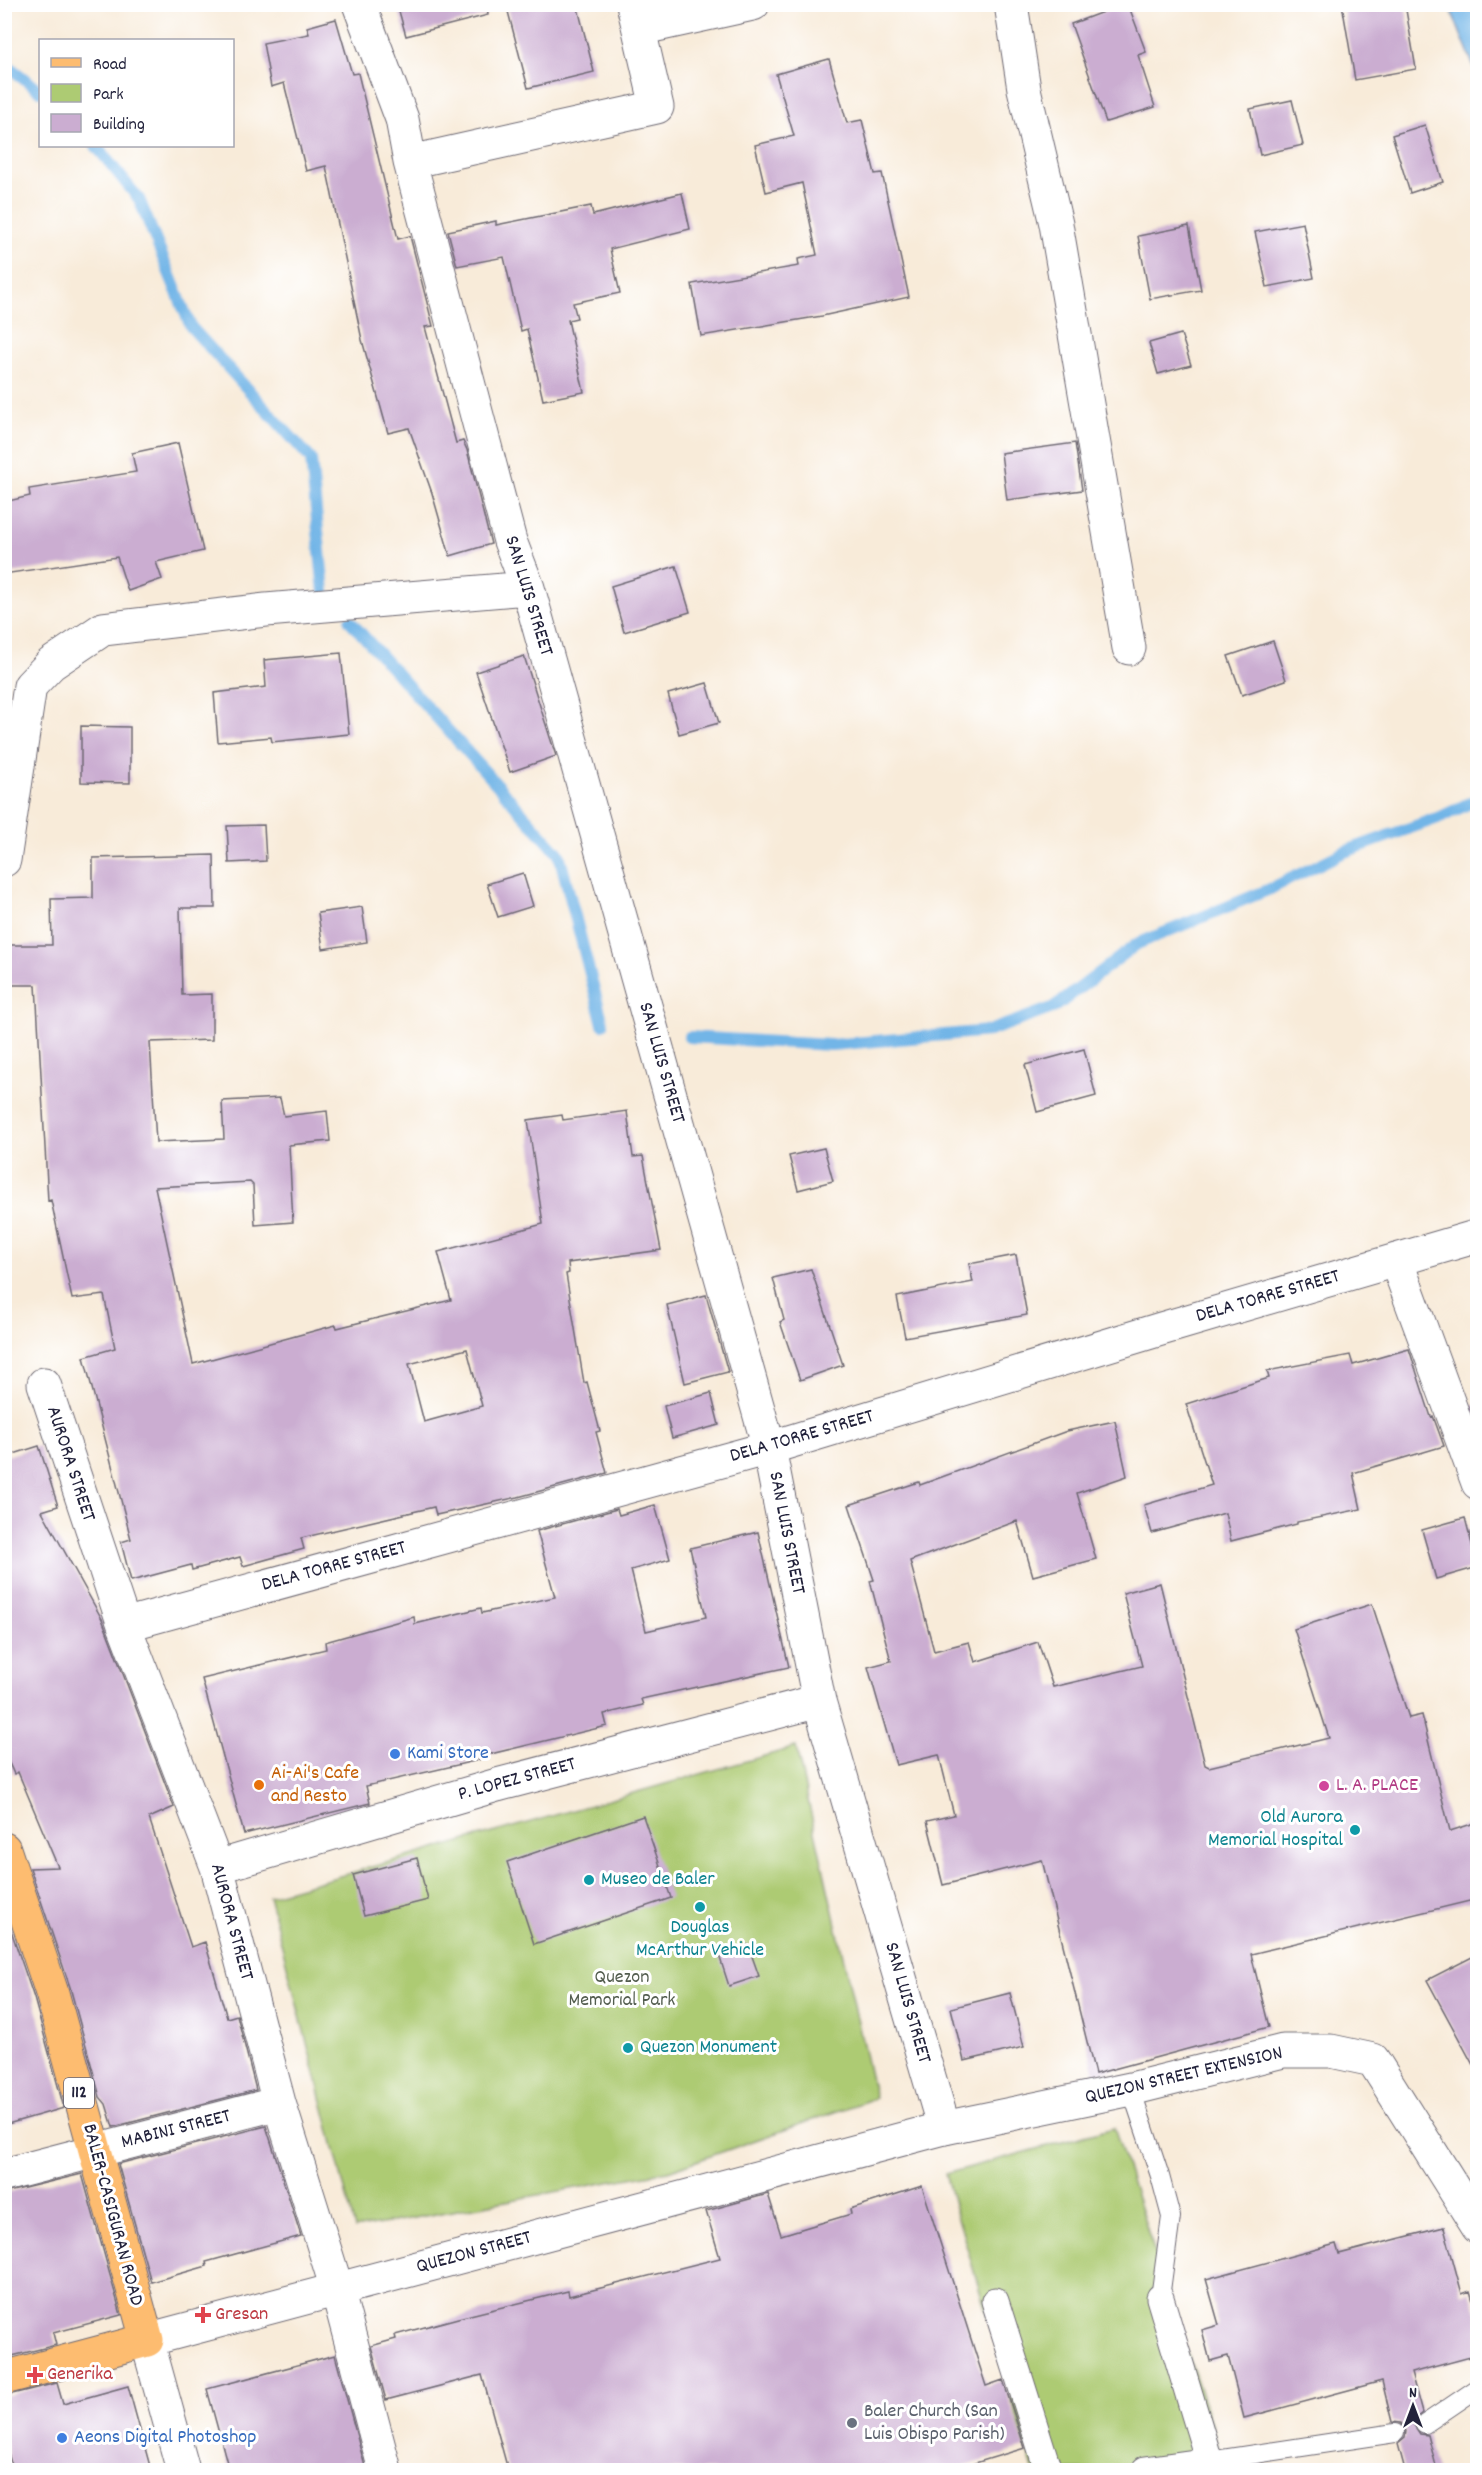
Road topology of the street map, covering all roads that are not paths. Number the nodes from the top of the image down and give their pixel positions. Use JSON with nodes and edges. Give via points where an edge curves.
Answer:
{"nodes":[{"id":1,"x":359,"y":4,"type":"edge"},
{"id":2,"x":753,"y":4,"type":"edge"},
{"id":3,"x":1011,"y":4,"type":"edge"},
{"id":4,"x":636,"y":17,"type":"edge"},
{"id":5,"x":410,"y":162,"type":"junction"},
{"id":6,"x":528,"y":588,"type":"junction"},
{"id":7,"x":1129,"y":648,"type":"dead end"},
{"id":8,"x":4,"y":860,"type":"edge"},
{"id":9,"x":1478,"y":1236,"type":"edge"},
{"id":10,"x":1396,"y":1260,"type":"junction"},
{"id":11,"x":44,"y":1384,"type":"dead end"},
{"id":12,"x":769,"y":1448,"type":"junction"},
{"id":13,"x":1478,"y":1483,"type":"edge"},
{"id":14,"x":124,"y":1625,"type":"junction"},
{"id":15,"x":819,"y":1701,"type":"junction"},
{"id":16,"x":4,"y":1849,"type":"edge"},
{"id":17,"x":217,"y":1867,"type":"junction"},
{"id":18,"x":1131,"y":2089,"type":"junction"},
{"id":19,"x":279,"y":2103,"type":"junction"},
{"id":20,"x":944,"y":2128,"type":"junction"},
{"id":21,"x":95,"y":2151,"type":"junction"},
{"id":22,"x":4,"y":2175,"type":"edge"},
{"id":23,"x":1478,"y":2227,"type":"edge"},
{"id":24,"x":338,"y":2289,"type":"junction"},
{"id":25,"x":1160,"y":2298,"type":"joint"},
{"id":26,"x":995,"y":2301,"type":"dead end"},
{"id":27,"x":147,"y":2340,"type":"junction"},
{"id":28,"x":4,"y":2378,"type":"edge"},
{"id":29,"x":1478,"y":2388,"type":"edge"},
{"id":30,"x":1425,"y":2424,"type":"dead end"},
{"id":31,"x":1395,"y":2433,"type":"dead end"},
{"id":32,"x":1209,"y":2461,"type":"junction"},
{"id":33,"x":183,"y":2470,"type":"edge"},
{"id":34,"x":385,"y":2470,"type":"edge"},
{"id":35,"x":1048,"y":2470,"type":"edge"},
{"id":36,"x":1145,"y":2470,"type":"edge"}],
"edges":[{"from":1,"to":5,"type":"street","name":"SAN LUIS STREET","via":[[402,119]]},
{"from":2,"to":4,"type":"street"},
{"from":3,"to":7,"type":"street","via":[[1024,89],[1056,225]]},
{"from":4,"to":5,"type":"street","via":[[657,107]]},
{"from":5,"to":6,"type":"street","name":"SAN LUIS STREET","via":[[510,541]]},
{"from":6,"to":8,"type":"street","via":[[266,610],[103,629],[51,664],[30,686]]},
{"from":6,"to":12,"type":"street","name":"SAN LUIS STREET"},
{"from":9,"to":10,"type":"street","name":"DELA TORRE STREET"},
{"from":10,"to":12,"type":"street","name":"DELA TORRE STREET"},
{"from":10,"to":13,"type":"street"},
{"from":11,"to":14,"type":"street","name":"AURORA STREET"},
{"from":12,"to":14,"type":"street","name":"DELA TORRE STREET"},
{"from":12,"to":15,"type":"street","name":"SAN LUIS STREET"},
{"from":14,"to":17,"type":"street","name":"AURORA STREET"},
{"from":15,"to":17,"type":"street","name":"P. LOPEZ STREET","via":[[497,1785]]},
{"from":15,"to":20,"type":"street","name":"SAN LUIS STREET"},
{"from":16,"to":21,"type":"main road","name":"BALER-CASIGURAN ROAD","number":"112","via":[[52,1994]]},
{"from":17,"to":19,"type":"street","name":"AURORA STREET"},
{"from":18,"to":20,"type":"street","name":"QUEZON STREET EXTENSION"},
{"from":18,"to":23,"type":"street","name":"QUEZON STREET EXTENSION","via":[[1283,2051],[1330,2052],[1373,2060]]},
{"from":18,"to":25,"type":"lane","via":[[1171,2217]]},
{"from":19,"to":21,"type":"street","name":"MABINI STREET"},
{"from":19,"to":24,"type":"street","name":"AURORA STREET"},
{"from":20,"to":24,"type":"street","name":"QUEZON STREET"},
{"from":21,"to":22,"type":"street","name":"MABINI STREET"},
{"from":21,"to":27,"type":"main road","name":"BALER-CASIGURAN ROAD","number":"112"},
{"from":24,"to":27,"type":"street","name":"QUEZON STREET"},
{"from":24,"to":34,"type":"street","name":"AURORA STREET"},
{"from":25,"to":32,"type":"street"},
{"from":26,"to":35,"type":"street"},
{"from":27,"to":28,"type":"main road","name":"QUEZON STREET"},
{"from":27,"to":33,"type":"street"},
{"from":29,"to":30,"type":"lane"},
{"from":31,"to":32,"type":"lane"},
{"from":32,"to":36,"type":"street"}]}
